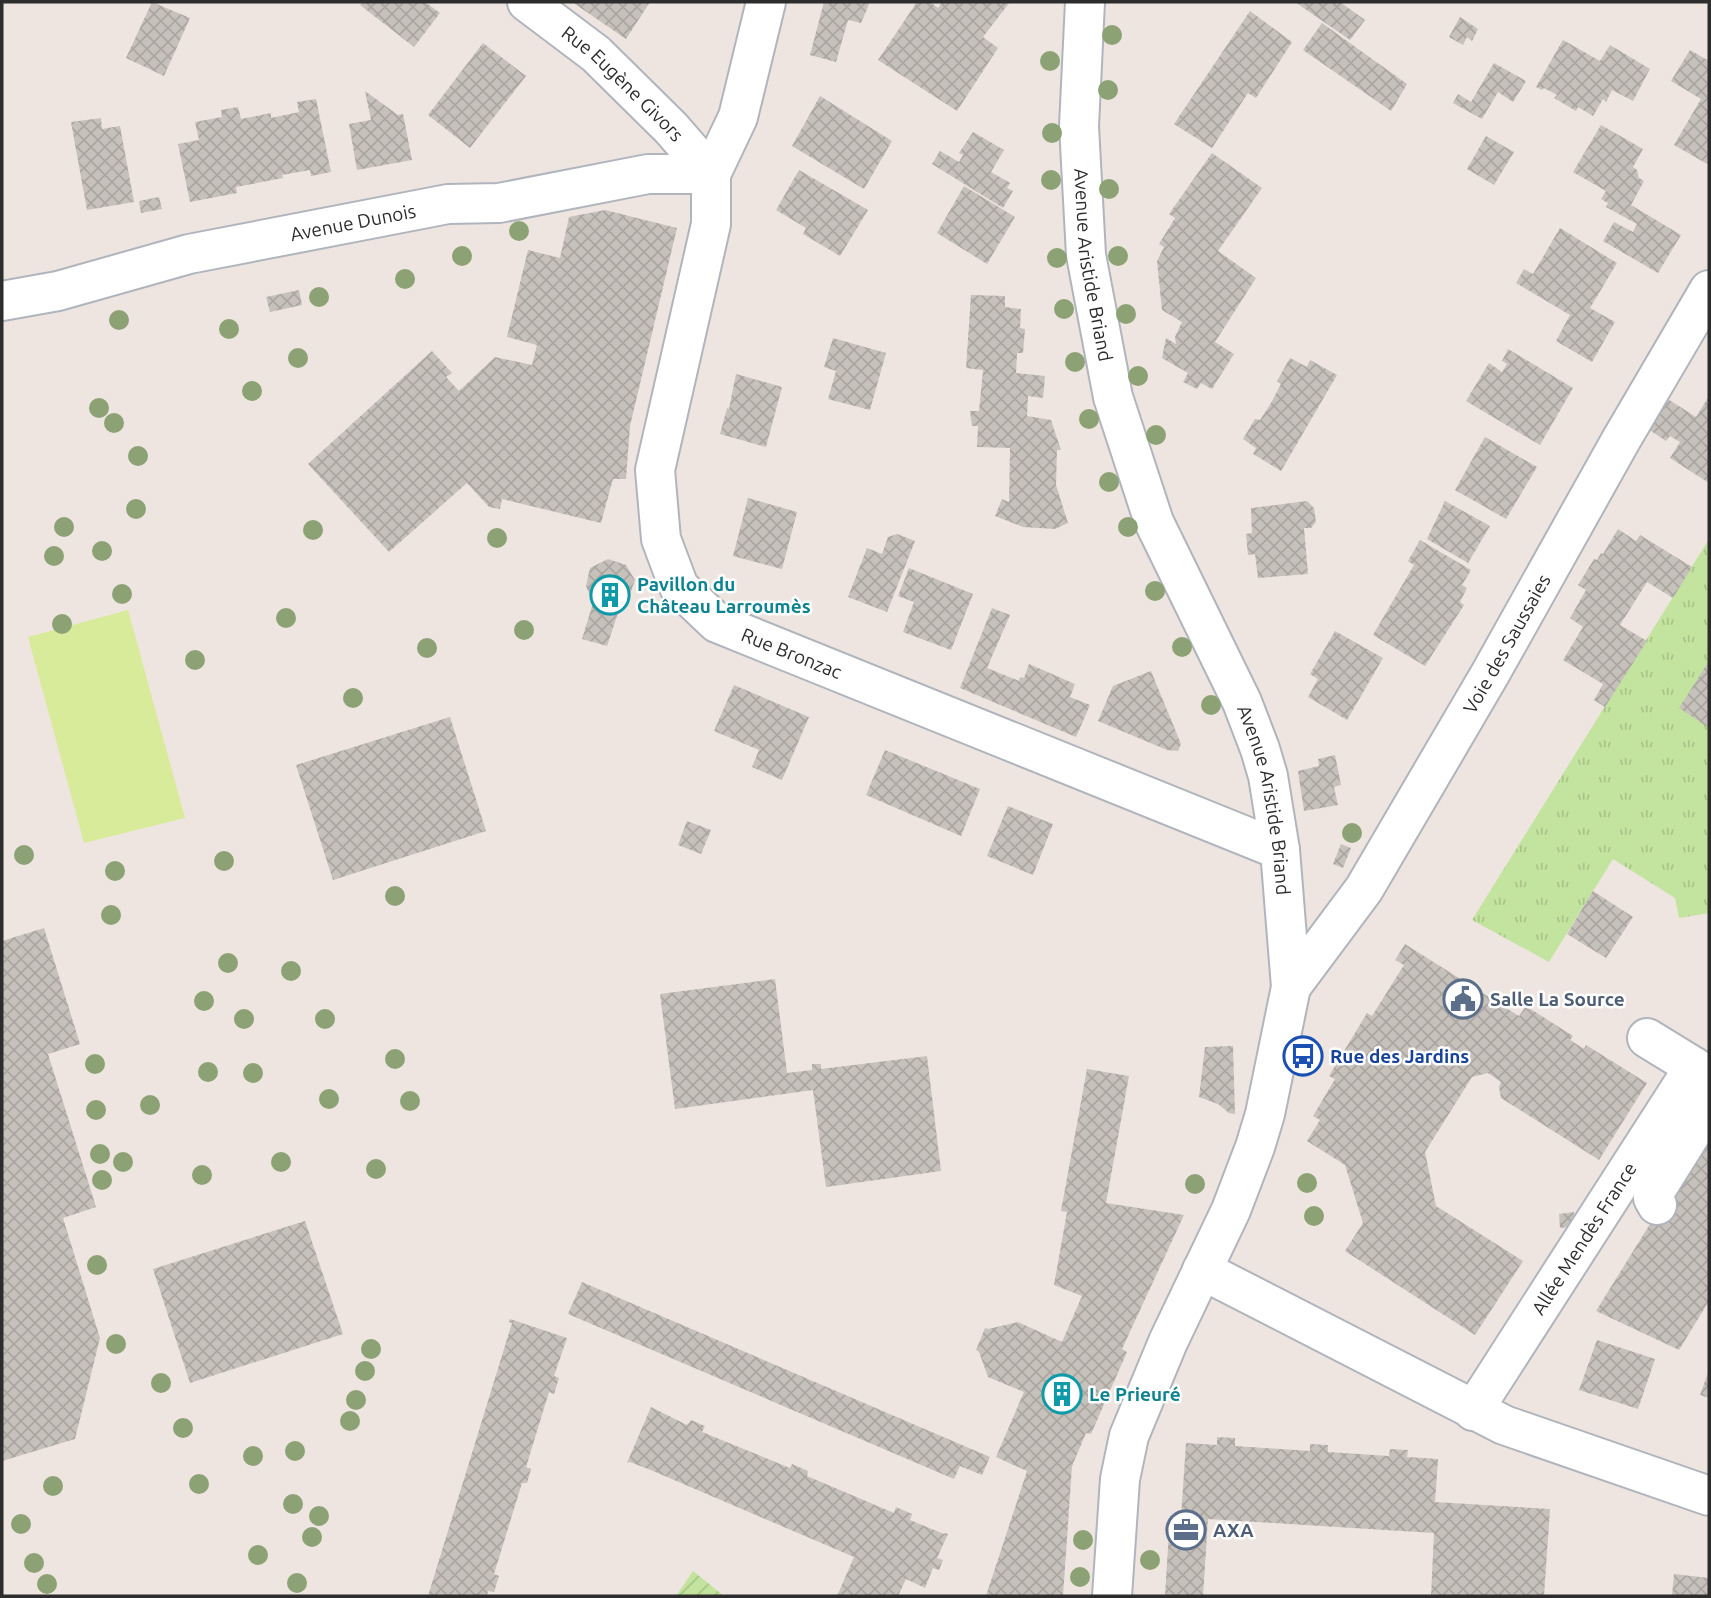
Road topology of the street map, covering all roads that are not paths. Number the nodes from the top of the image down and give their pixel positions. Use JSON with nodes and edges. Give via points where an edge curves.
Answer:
{"nodes":[{"id":1,"x":527,"y":2,"type":"edge"},
{"id":2,"x":766,"y":2,"type":"edge"},
{"id":3,"x":1085,"y":2,"type":"edge"},
{"id":4,"x":711,"y":173,"type":"junction"},
{"id":5,"x":1709,"y":290,"type":"edge"},
{"id":6,"x":2,"y":301,"type":"edge"},
{"id":7,"x":1280,"y":850,"type":"junction"},
{"id":8,"x":1291,"y":987,"type":"junction"},
{"id":9,"x":1647,"y":1038,"type":"dead end"},
{"id":10,"x":1705,"y":1078,"type":"edge"},
{"id":11,"x":1657,"y":1205,"type":"dead end"},
{"id":12,"x":1202,"y":1270,"type":"junction"},
{"id":13,"x":1526,"y":1279,"type":"dead end"},
{"id":14,"x":1461,"y":1405,"type":"junction"},
{"id":15,"x":1709,"y":1496,"type":"edge"},
{"id":16,"x":1112,"y":1596,"type":"edge"}],
"edges":[{"from":1,"to":4,"type":"street","name":"Rue Eugène Givors","via":[[596,54]]},
{"from":2,"to":4,"type":"street","name":"Rue Bronzac","via":[[738,117]]},
{"from":3,"to":7,"type":"street","name":"Avenue Aristide Briand","via":[[1079,126],[1086,255],[1113,397],[1154,522],[1242,702],[1260,749]]},
{"from":4,"to":6,"type":"street","name":"Avenue Dunois","via":[[648,174],[499,203],[448,204],[189,254],[58,291]]},
{"from":4,"to":7,"type":"street","name":"Rue Bronzac","via":[[711,224],[655,470],[661,540],[679,587],[717,623]]},
{"from":5,"to":8,"type":"street","name":"Voie des Saussaies","via":[[1364,889]]},
{"from":7,"to":8,"type":"street","name":"Avenue Aristide Briand"},
{"from":8,"to":12,"type":"street","name":"Avenue Aristide Briand","via":[[1265,1114],[1231,1210]]},
{"from":9,"to":10,"type":"street"},
{"from":10,"to":11,"type":"street","via":[[1656,1190],[1653,1198]]},
{"from":10,"to":14,"type":"street","name":"Allée Mendès France"},
{"from":12,"to":14,"type":"street"},
{"from":12,"to":16,"type":"street","name":"Avenue Aristide Briand","via":[[1129,1436],[1120,1479]]},
{"from":13,"to":14,"type":"street"},
{"from":14,"to":15,"type":"street","via":[[1516,1429]]}]}
